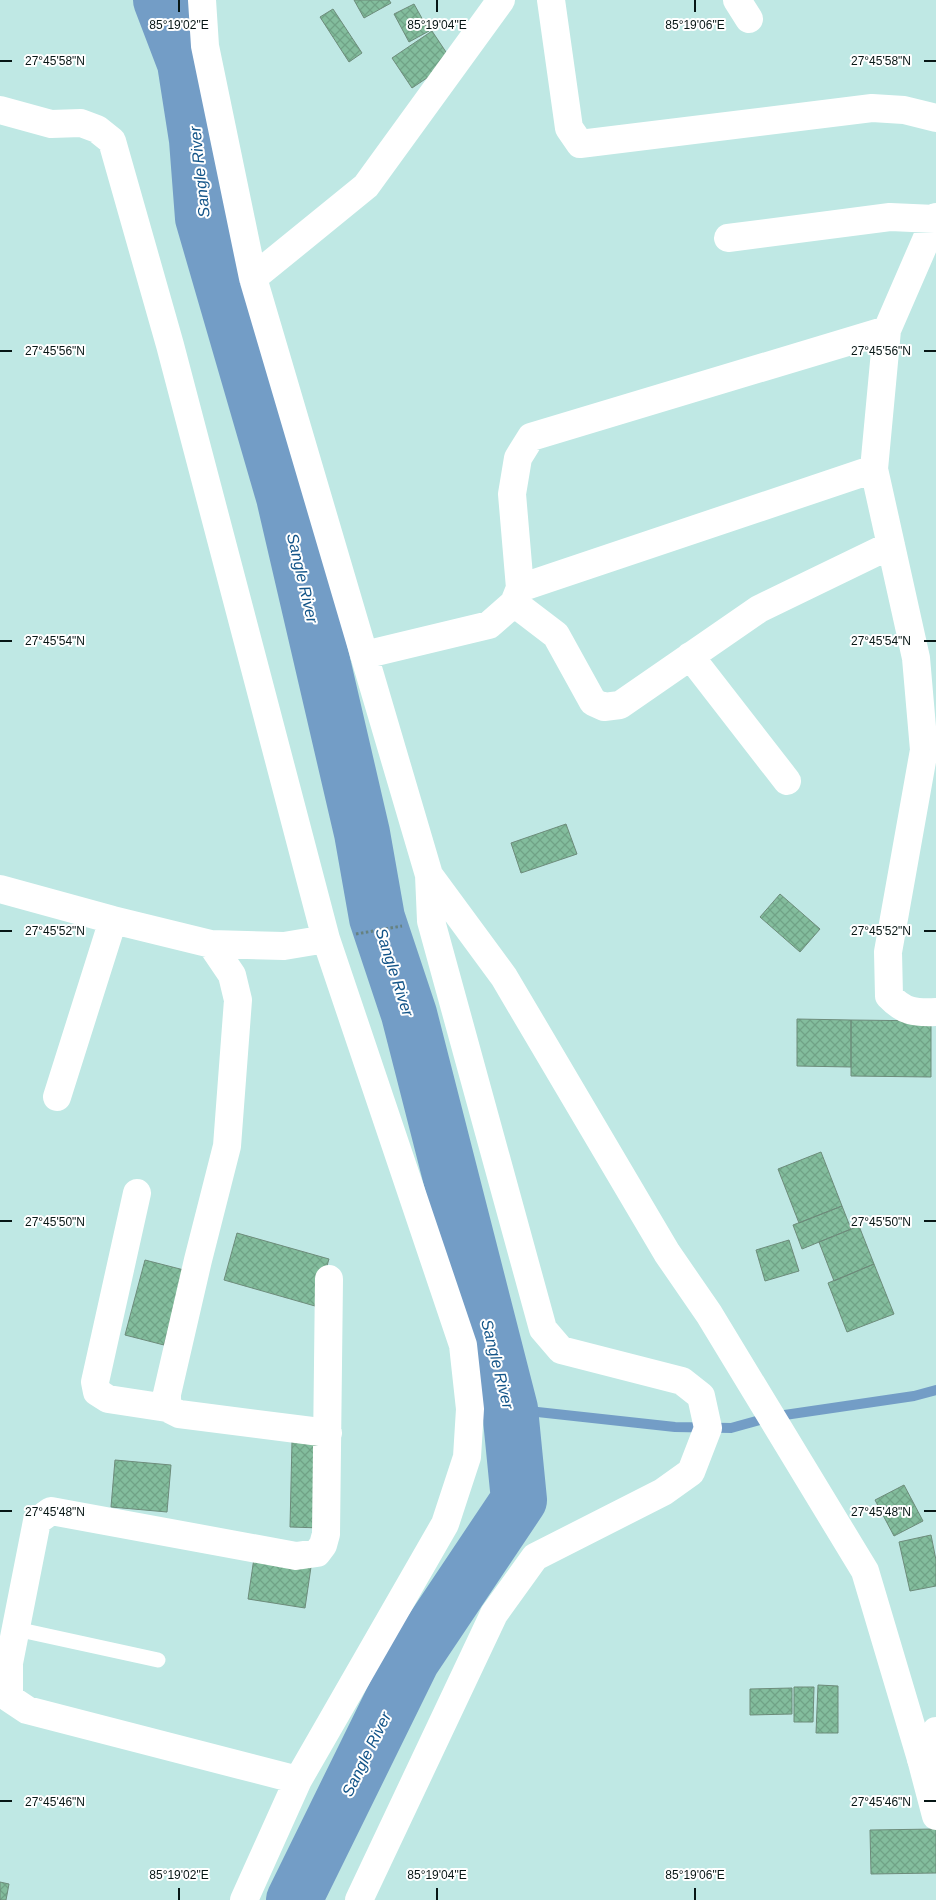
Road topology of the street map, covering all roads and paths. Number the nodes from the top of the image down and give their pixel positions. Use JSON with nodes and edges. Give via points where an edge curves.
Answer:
{"nodes":[{"id":1,"x":185,"y":0,"type":"edge"},
{"id":2,"x":202,"y":0,"type":"edge"},
{"id":3,"x":501,"y":0,"type":"edge"},
{"id":4,"x":551,"y":0,"type":"edge"},
{"id":5,"x":204,"y":46,"type":"junction"},
{"id":6,"x":0,"y":110,"type":"edge"},
{"id":7,"x":936,"y":118,"type":"edge"},
{"id":8,"x":935,"y":218,"type":"edge"},
{"id":9,"x":728,"y":238,"type":"dead end"},
{"id":10,"x":253,"y":278,"type":"junction"},
{"id":11,"x":887,"y":330,"type":"junction"},
{"id":12,"x":874,"y":469,"type":"junction"},
{"id":13,"x":890,"y":545,"type":"junction"},
{"id":14,"x":517,"y":596,"type":"junction"},
{"id":15,"x":364,"y":655,"type":"junction"},
{"id":16,"x":690,"y":656,"type":"junction"},
{"id":17,"x":787,"y":782,"type":"dead end"},
{"id":18,"x":429,"y":875,"type":"junction"},
{"id":19,"x":0,"y":889,"type":"edge"},
{"id":20,"x":113,"y":920,"type":"junction"},
{"id":21,"x":431,"y":921,"type":"junction"},
{"id":22,"x":326,"y":939,"type":"junction"},
{"id":23,"x":211,"y":944,"type":"junction"},
{"id":24,"x":936,"y":1012,"type":"edge"},
{"id":25,"x":57,"y":1097,"type":"dead end"},
{"id":26,"x":137,"y":1193,"type":"dead end"},
{"id":27,"x":329,"y":1279,"type":"dead end"},
{"id":28,"x":167,"y":1408,"type":"junction"},
{"id":29,"x":328,"y":1433,"type":"junction"},
{"id":30,"x":16,"y":1629,"type":"junction"},
{"id":31,"x":158,"y":1660,"type":"dead end"},
{"id":32,"x":936,"y":1730,"type":"edge"},
{"id":33,"x":921,"y":1759,"type":"junction"},
{"id":34,"x":298,"y":1780,"type":"junction"},
{"id":35,"x":936,"y":1816,"type":"edge"},
{"id":36,"x":244,"y":1900,"type":"edge"},
{"id":37,"x":359,"y":1900,"type":"edge"}],
"edges":[{"from":1,"to":5,"type":"street"},
{"from":2,"to":5,"type":"street"},
{"from":3,"to":10,"type":"street","via":[[366,186]]},
{"from":4,"to":7,"type":"street","via":[[569,128],[580,144],[872,108],[904,110]]},
{"from":5,"to":10,"type":"street"},
{"from":6,"to":22,"type":"street","via":[[51,124],[82,123],[97,129],[112,141],[170,345]]},
{"from":8,"to":9,"type":"street","via":[[890,216]]},
{"from":8,"to":11,"type":"street"},
{"from":10,"to":15,"type":"street"},
{"from":11,"to":12,"type":"street"},
{"from":11,"to":14,"type":"street","via":[[532,437],[518,458],[512,494]]},
{"from":12,"to":13,"type":"street"},
{"from":12,"to":14,"type":"street"},
{"from":13,"to":16,"type":"street","via":[[759,609]]},
{"from":13,"to":24,"type":"street","via":[[916,658],[924,750],[888,952],[889,996],[899,1006],[917,1013]]},
{"from":14,"to":15,"type":"street","via":[[489,625]]},
{"from":14,"to":16,"type":"street","via":[[556,635],[593,702],[604,707],[620,705]]},
{"from":15,"to":18,"type":"street"},
{"from":16,"to":17,"type":"street"},
{"from":18,"to":21,"type":"street"},
{"from":18,"to":33,"type":"street","via":[[504,977],[667,1254],[709,1314],[865,1572]]},
{"from":19,"to":20,"type":"street"},
{"from":20,"to":23,"type":"street"},
{"from":20,"to":25,"type":"street"},
{"from":21,"to":22,"type":"path"},
{"from":21,"to":37,"type":"street","via":[[543,1329],[561,1350],[682,1381],[702,1396],[708,1428],[691,1472],[663,1492],[535,1557],[494,1614]]},
{"from":22,"to":23,"type":"street","via":[[284,946]]},
{"from":22,"to":34,"type":"street","via":[[463,1345],[470,1408],[467,1457],[445,1524]]},
{"from":23,"to":28,"type":"street","via":[[232,975],[238,1000],[227,1146],[167,1394]]},
{"from":26,"to":28,"type":"street","via":[[95,1382],[97,1392],[108,1399]]},
{"from":27,"to":29,"type":"street"},
{"from":28,"to":29,"type":"street","via":[[180,1414]]},
{"from":29,"to":30,"type":"street","via":[[326,1534],[317,1553],[296,1556],[51,1511],[37,1521]]},
{"from":30,"to":31,"type":"lane"},
{"from":30,"to":34,"type":"street","via":[[8,1698],[27,1710]]},
{"from":32,"to":33,"type":"street"},
{"from":33,"to":35,"type":"street"},
{"from":34,"to":36,"type":"street"}]}
